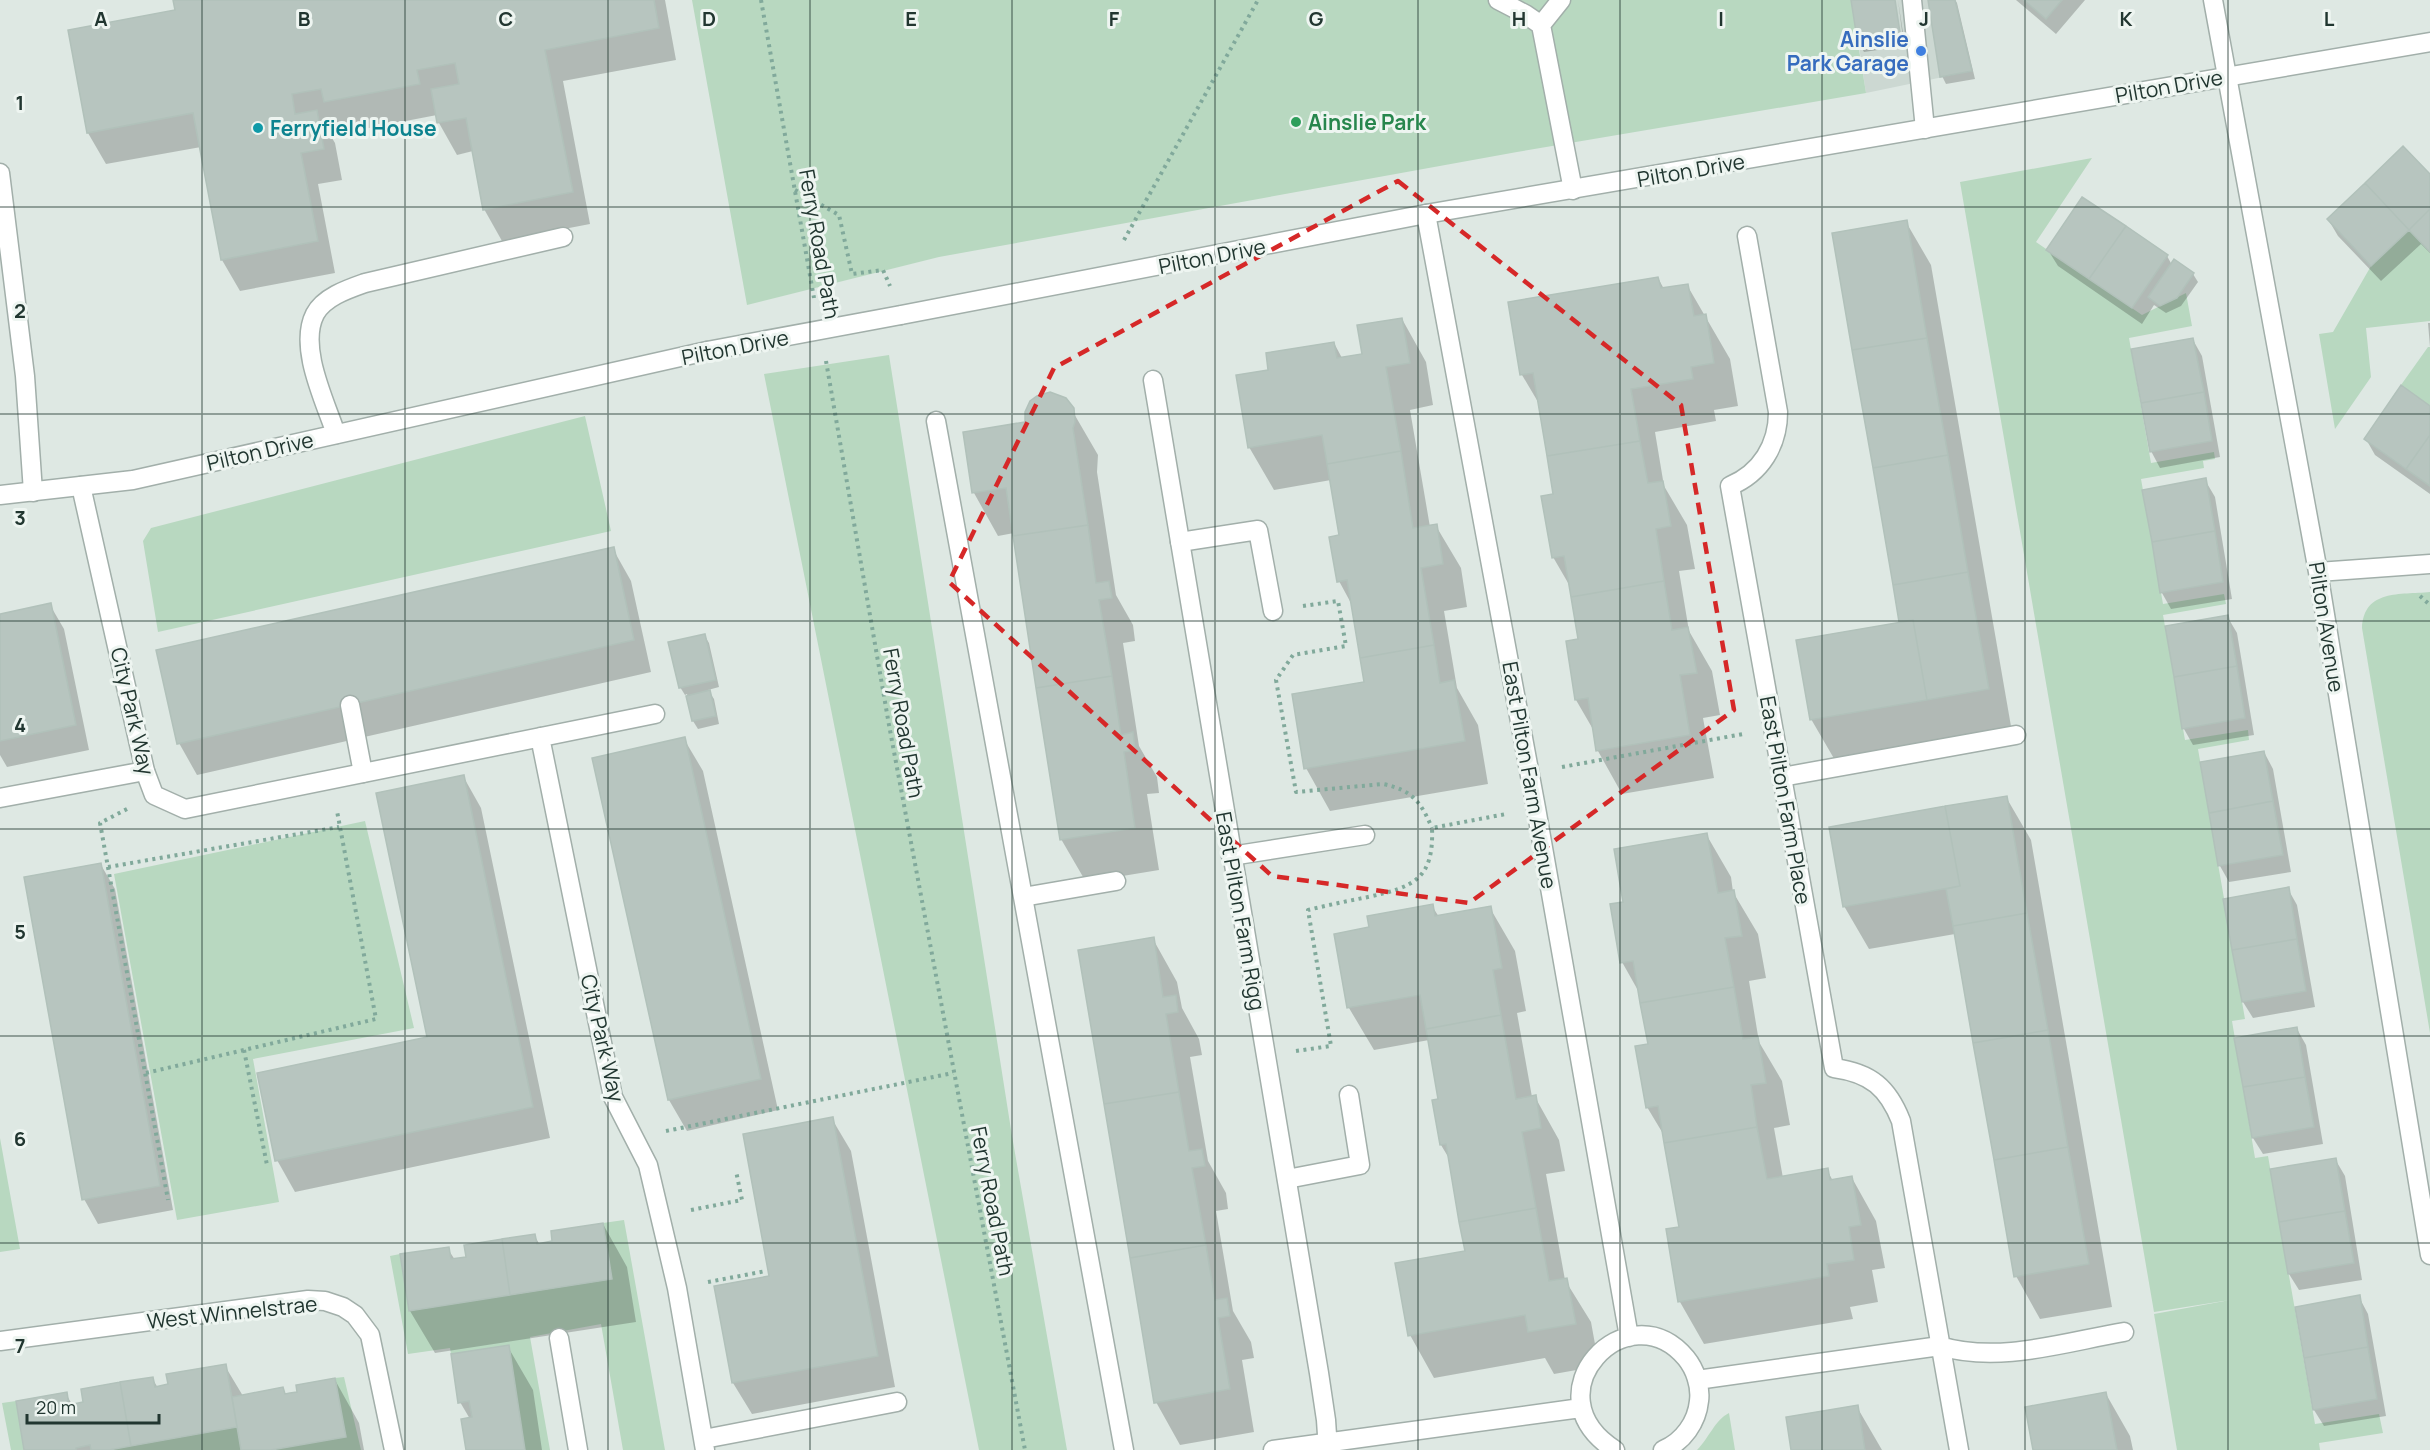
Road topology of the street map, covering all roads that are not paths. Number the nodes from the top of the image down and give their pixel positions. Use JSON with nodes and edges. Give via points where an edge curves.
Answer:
{"nodes":[{"id":1,"x":1498,"y":0,"type":"edge"},
{"id":2,"x":1561,"y":0,"type":"edge"},
{"id":3,"x":1912,"y":0,"type":"edge"},
{"id":4,"x":2213,"y":0,"type":"edge"},
{"id":5,"x":1541,"y":25,"type":"junction"},
{"id":6,"x":2430,"y":42,"type":"edge"},
{"id":7,"x":2226,"y":76,"type":"junction"},
{"id":8,"x":1925,"y":129,"type":"junction"},
{"id":9,"x":0,"y":173,"type":"edge"},
{"id":10,"x":1573,"y":190,"type":"junction"},
{"id":11,"x":1426,"y":214,"type":"junction"},
{"id":12,"x":1747,"y":236,"type":"dead end"},
{"id":13,"x":563,"y":237,"type":"dead end"},
{"id":14,"x":1153,"y":380,"type":"dead end"},
{"id":15,"x":936,"y":421,"type":"dead end"},
{"id":16,"x":336,"y":434,"type":"junction"},
{"id":17,"x":81,"y":486,"type":"junction"},
{"id":18,"x":33,"y":492,"type":"junction"},
{"id":19,"x":0,"y":495,"type":"edge"},
{"id":20,"x":1180,"y":542,"type":"junction"},
{"id":21,"x":2430,"y":564,"type":"edge"},
{"id":22,"x":2318,"y":572,"type":"junction"},
{"id":23,"x":1273,"y":611,"type":"road end"},
{"id":24,"x":350,"y":705,"type":"dead end"},
{"id":25,"x":655,"y":714,"type":"dead end"},
{"id":26,"x":2016,"y":735,"type":"dead end"},
{"id":27,"x":540,"y":737,"type":"junction"},
{"id":28,"x":145,"y":771,"type":"junction"},
{"id":29,"x":363,"y":773,"type":"junction"},
{"id":30,"x":1782,"y":777,"type":"junction"},
{"id":31,"x":0,"y":798,"type":"edge"},
{"id":32,"x":1365,"y":835,"type":"dead end"},
{"id":33,"x":1231,"y":856,"type":"junction"},
{"id":34,"x":1116,"y":881,"type":"dead end"},
{"id":35,"x":1023,"y":897,"type":"junction"},
{"id":36,"x":1349,"y":1095,"type":"dead end"},
{"id":37,"x":1287,"y":1179,"type":"junction"},
{"id":38,"x":2430,"y":1255,"type":"edge"},
{"id":39,"x":2124,"y":1332,"type":"dead end"},
{"id":40,"x":1629,"y":1336,"type":"junction"},
{"id":41,"x":559,"y":1338,"type":"dead end"},
{"id":42,"x":0,"y":1341,"type":"edge"},
{"id":43,"x":1940,"y":1346,"type":"junction"},
{"id":44,"x":1697,"y":1380,"type":"junction"},
{"id":45,"x":897,"y":1402,"type":"dead end"},
{"id":46,"x":1581,"y":1408,"type":"junction"},
{"id":47,"x":704,"y":1445,"type":"edge"},
{"id":48,"x":1327,"y":1446,"type":"edge"},
{"id":49,"x":394,"y":1450,"type":"edge"},
{"id":50,"x":578,"y":1450,"type":"edge"},
{"id":51,"x":1124,"y":1450,"type":"edge"},
{"id":52,"x":1273,"y":1450,"type":"edge"},
{"id":53,"x":1615,"y":1450,"type":"edge"},
{"id":54,"x":1663,"y":1450,"type":"edge"},
{"id":55,"x":1959,"y":1450,"type":"edge"}],
"edges":[{"from":1,"to":5,"type":"street"},
{"from":2,"to":5,"type":"street"},
{"from":3,"to":8,"type":"street"},
{"from":4,"to":7,"type":"street","name":"Pilton Avenue"},
{"from":5,"to":10,"type":"street"},
{"from":6,"to":7,"type":"street","name":"Pilton Drive"},
{"from":7,"to":8,"type":"street","name":"Pilton Drive"},
{"from":7,"to":22,"type":"street","name":"Pilton Avenue"},
{"from":8,"to":10,"type":"street","name":"Pilton Drive"},
{"from":9,"to":18,"type":"street","via":[[25,376]]},
{"from":10,"to":11,"type":"street","name":"Pilton Drive"},
{"from":11,"to":16,"type":"street","name":"Pilton Drive","bridge":true,"via":[[707,351]]},
{"from":11,"to":40,"type":"street","name":"East Pilton Farm Avenue"},
{"from":12,"to":30,"type":"street","name":"East Pilton Farm Place","via":[[1778,423],[1766,457],[1750,474],[1730,486]]},
{"from":13,"to":16,"type":"street","via":[[365,283],[326,302],[316,313],[309,333],[310,356]]},
{"from":14,"to":20,"type":"street","name":"East Pilton Farm Rigg"},
{"from":15,"to":35,"type":"street"},
{"from":16,"to":17,"type":"street","name":"Pilton Drive","via":[[134,480]]},
{"from":17,"to":18,"type":"street","name":"Pilton Drive"},
{"from":17,"to":28,"type":"street","name":"City Park Way"},
{"from":18,"to":19,"type":"street","name":"Pilton Drive"},
{"from":20,"to":23,"type":"street","via":[[1258,530]]},
{"from":20,"to":33,"type":"street","name":"East Pilton Farm Rigg"},
{"from":21,"to":22,"type":"street"},
{"from":22,"to":38,"type":"street","name":"Pilton Avenue"},
{"from":24,"to":29,"type":"street"},
{"from":25,"to":27,"type":"street","name":"City Park Way"},
{"from":26,"to":30,"type":"street"},
{"from":27,"to":29,"type":"street","name":"City Park Way"},
{"from":27,"to":47,"type":"street","name":"City Park Way","via":[[613,1097],[648,1165],[677,1288]]},
{"from":28,"to":29,"type":"street","name":"City Park Way","via":[[154,795],[185,809]]},
{"from":28,"to":31,"type":"street"},
{"from":30,"to":43,"type":"street","name":"East Pilton Farm Place","via":[[1834,1068],[1849,1070],[1885,1089],[1901,1122]]},
{"from":32,"to":33,"type":"street"},
{"from":33,"to":37,"type":"street","name":"East Pilton Farm Rigg"},
{"from":34,"to":35,"type":"street"},
{"from":35,"to":51,"type":"street"},
{"from":36,"to":37,"type":"street","via":[[1360,1165]]},
{"from":37,"to":48,"type":"street","name":"East Pilton Farm Rigg"},
{"from":39,"to":43,"type":"street","via":[[2009,1353]]},
{"from":40,"to":44,"type":"street","via":[[1647,1336],[1679,1350]]},
{"from":40,"to":46,"type":"street","via":[[1611,1343],[1585,1371],[1580,1389]]},
{"from":41,"to":50,"type":"street"},
{"from":42,"to":49,"type":"street","name":"West Winnelstrae","via":[[308,1300],[325,1301],[355,1315],[370,1335]]},
{"from":43,"to":44,"type":"street"},
{"from":43,"to":55,"type":"street"},
{"from":44,"to":54,"type":"street","via":[[1700,1398],[1696,1417],[1686,1434]]},
{"from":45,"to":47,"type":"street","name":"City Park Way"},
{"from":46,"to":48,"type":"street"},
{"from":46,"to":53,"type":"street","via":[[1588,1426]]},
{"from":48,"to":52,"type":"street"}]}
